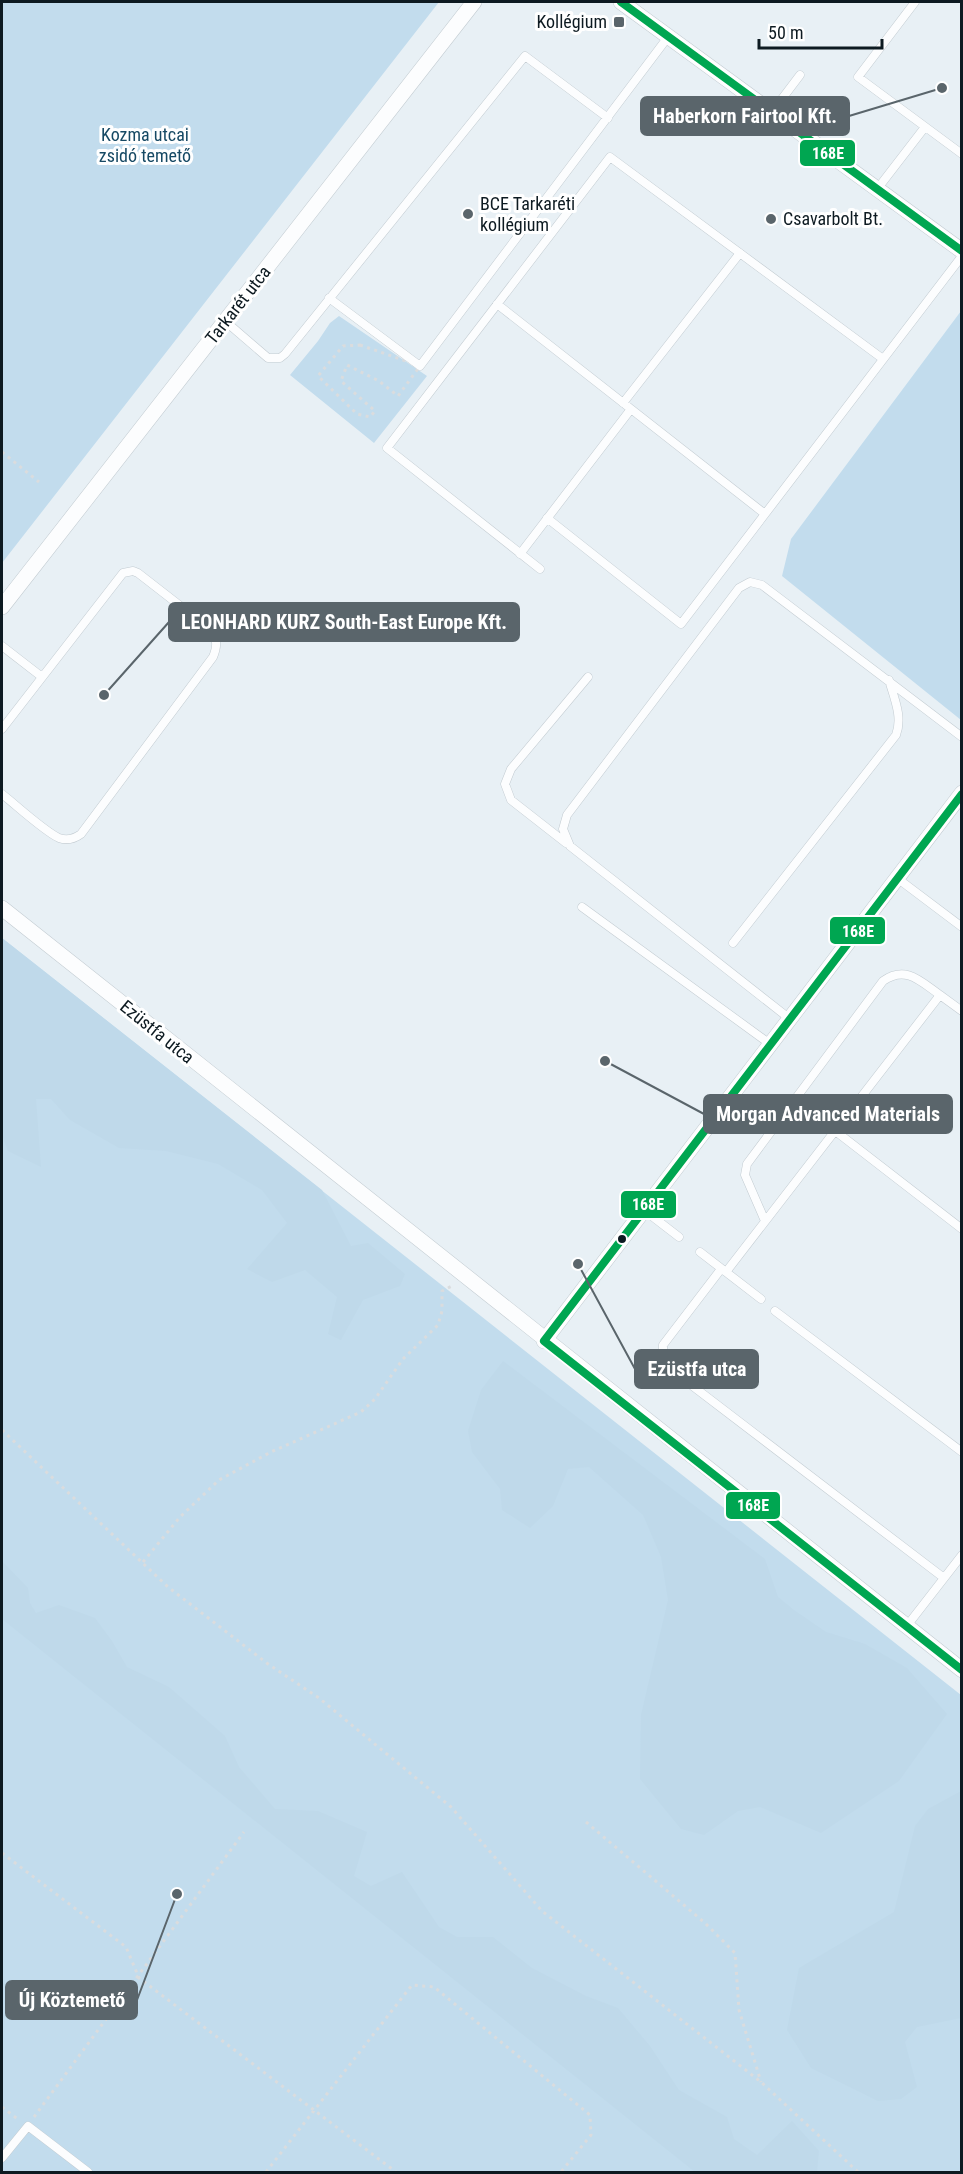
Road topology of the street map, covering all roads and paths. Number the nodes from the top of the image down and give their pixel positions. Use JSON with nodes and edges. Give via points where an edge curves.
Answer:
{"nodes":[{"id":1,"x":474,"y":2,"type":"edge"},
{"id":2,"x":621,"y":2,"type":"edge"},
{"id":3,"x":915,"y":2,"type":"edge"},
{"id":4,"x":668,"y":37,"type":"junction"},
{"id":5,"x":800,"y":75,"type":"dead end"},
{"id":6,"x":772,"y":112,"type":"junction"},
{"id":7,"x":608,"y":118,"type":"junction"},
{"id":8,"x":925,"y":127,"type":"junction"},
{"id":9,"x":962,"y":154,"type":"edge"},
{"id":10,"x":878,"y":188,"type":"junction"},
{"id":11,"x":962,"y":251,"type":"edge"},
{"id":12,"x":740,"y":253,"type":"junction"},
{"id":13,"x":962,"y":256,"type":"edge"},
{"id":14,"x":329,"y":298,"type":"junction"},
{"id":15,"x":497,"y":304,"type":"junction"},
{"id":16,"x":225,"y":321,"type":"junction"},
{"id":17,"x":883,"y":359,"type":"junction"},
{"id":18,"x":420,"y":366,"type":"junction"},
{"id":19,"x":623,"y":403,"type":"junction"},
{"id":20,"x":631,"y":409,"type":"junction"},
{"id":21,"x":2,"y":452,"type":"edge"},
{"id":22,"x":39,"y":482,"type":"dead end"},
{"id":23,"x":765,"y":514,"type":"junction"},
{"id":24,"x":547,"y":518,"type":"junction"},
{"id":25,"x":520,"y":554,"type":"junction"},
{"id":26,"x":540,"y":569,"type":"dead end"},
{"id":27,"x":2,"y":607,"type":"edge"},
{"id":28,"x":2,"y":646,"type":"edge"},
{"id":29,"x":42,"y":677,"type":"junction"},
{"id":30,"x":588,"y":677,"type":"dead end"},
{"id":31,"x":889,"y":680,"type":"junction"},
{"id":32,"x":2,"y":729,"type":"edge"},
{"id":33,"x":962,"y":737,"type":"edge"},
{"id":34,"x":962,"y":793,"type":"edge"},
{"id":35,"x":2,"y":794,"type":"edge"},
{"id":36,"x":570,"y":846,"type":"junction"},
{"id":37,"x":897,"y":878,"type":"junction"},
{"id":38,"x":582,"y":907,"type":"dead end"},
{"id":39,"x":2,"y":908,"type":"edge"},
{"id":40,"x":962,"y":927,"type":"edge"},
{"id":41,"x":734,"y":943,"type":"dead end"},
{"id":42,"x":940,"y":995,"type":"junction"},
{"id":43,"x":962,"y":1011,"type":"edge"},
{"id":44,"x":790,"y":1018,"type":"junction"},
{"id":45,"x":770,"y":1044,"type":"junction"},
{"id":46,"x":794,"y":1100,"type":"junction"},
{"id":47,"x":834,"y":1131,"type":"junction"},
{"id":48,"x":644,"y":1210,"type":"junction"},
{"id":49,"x":765,"y":1221,"type":"junction"},
{"id":50,"x":962,"y":1229,"type":"edge"},
{"id":51,"x":680,"y":1237,"type":"dead end"},
{"id":52,"x":700,"y":1252,"type":"dead end"},
{"id":53,"x":723,"y":1271,"type":"junction"},
{"id":54,"x":471,"y":1282,"type":"junction"},
{"id":55,"x":760,"y":1299,"type":"dead end"},
{"id":56,"x":776,"y":1311,"type":"dead end"},
{"id":57,"x":544,"y":1341,"type":"junction"},
{"id":58,"x":2,"y":1430,"type":"edge"},
{"id":59,"x":962,"y":1452,"type":"edge"},
{"id":60,"x":962,"y":1555,"type":"edge"},
{"id":61,"x":143,"y":1562,"type":"junction"},
{"id":62,"x":944,"y":1578,"type":"junction"},
{"id":63,"x":906,"y":1627,"type":"junction"},
{"id":64,"x":962,"y":1670,"type":"edge"},
{"id":65,"x":586,"y":1822,"type":"dead end"},
{"id":66,"x":244,"y":1832,"type":"dead end"},
{"id":67,"x":2,"y":1853,"type":"edge"},
{"id":68,"x":138,"y":1977,"type":"junction"},
{"id":69,"x":761,"y":2082,"type":"junction"},
{"id":70,"x":2,"y":2106,"type":"edge"},
{"id":71,"x":315,"y":2111,"type":"junction"},
{"id":72,"x":28,"y":2126,"type":"junction"},
{"id":73,"x":2,"y":2158,"type":"edge"},
{"id":74,"x":88,"y":2172,"type":"edge"},
{"id":75,"x":266,"y":2172,"type":"edge"},
{"id":76,"x":396,"y":2172,"type":"edge"},
{"id":77,"x":561,"y":2172,"type":"edge"},
{"id":78,"x":858,"y":2172,"type":"edge"}],
"edges":[{"from":1,"to":16,"type":"street","name":"Tarkarét utca"},
{"from":2,"to":4,"type":"street"},
{"from":3,"to":8,"type":"lane","via":[[858,77]]},
{"from":4,"to":6,"type":"street"},
{"from":4,"to":7,"type":"lane"},
{"from":5,"to":6,"type":"lane"},
{"from":6,"to":10,"type":"street"},
{"from":7,"to":14,"type":"lane","via":[[525,56]]},
{"from":7,"to":18,"type":"lane"},
{"from":8,"to":9,"type":"lane"},
{"from":8,"to":10,"type":"lane"},
{"from":10,"to":11,"type":"street"},
{"from":12,"to":15,"type":"lane","via":[[610,157]]},
{"from":12,"to":17,"type":"lane"},
{"from":12,"to":19,"type":"lane"},
{"from":13,"to":17,"type":"lane"},
{"from":14,"to":16,"type":"lane","via":[[280,358],[268,358]]},
{"from":14,"to":18,"type":"lane"},
{"from":15,"to":19,"type":"lane"},
{"from":15,"to":25,"type":"lane","via":[[387,448]]},
{"from":16,"to":27,"type":"street","name":"Tarkarét utca"},
{"from":17,"to":23,"type":"lane"},
{"from":18,"to":18,"type":"path","via":[[360,345],[344,346],[318,376],[357,414],[370,417],[375,411],[341,381],[347,365],[398,396]]},
{"from":19,"to":20,"type":"lane"},
{"from":20,"to":23,"type":"lane"},
{"from":20,"to":24,"type":"lane"},
{"from":21,"to":22,"type":"path"},
{"from":23,"to":24,"type":"lane","via":[[681,624]]},
{"from":24,"to":25,"type":"lane"},
{"from":25,"to":26,"type":"lane"},
{"from":28,"to":29,"type":"lane"},
{"from":29,"to":32,"type":"lane"},
{"from":29,"to":35,"type":"lane","via":[[120,576],[128,571],[138,573],[210,628],[216,639],[213,657],[76,838],[52,834]]},
{"from":30,"to":36,"type":"lane","via":[[511,769],[505,784],[511,800]]},
{"from":31,"to":33,"type":"lane"},
{"from":31,"to":36,"type":"lane","via":[[762,585],[744,584],[567,814],[563,829]]},
{"from":31,"to":41,"type":"lane","via":[[899,716],[896,735]]},
{"from":34,"to":37,"type":"street"},
{"from":36,"to":44,"type":"lane"},
{"from":37,"to":40,"type":"lane"},
{"from":37,"to":44,"type":"street"},
{"from":38,"to":45,"type":"lane"},
{"from":39,"to":54,"type":"street","name":"Ezüstfa utca"},
{"from":42,"to":43,"type":"lane"},
{"from":42,"to":46,"type":"lane","via":[[908,975],[894,974],[883,981]]},
{"from":42,"to":47,"type":"lane"},
{"from":44,"to":45,"type":"street"},
{"from":45,"to":48,"type":"street"},
{"from":46,"to":47,"type":"lane"},
{"from":46,"to":49,"type":"lane","via":[[747,1164],[745,1175]]},
{"from":47,"to":49,"type":"lane"},
{"from":47,"to":50,"type":"lane"},
{"from":48,"to":51,"type":"lane"},
{"from":48,"to":57,"type":"street"},
{"from":49,"to":53,"type":"lane"},
{"from":52,"to":53,"type":"lane"},
{"from":53,"to":55,"type":"lane"},
{"from":53,"to":62,"type":"lane","via":[[663,1345],[663,1358],[669,1368]]},
{"from":54,"to":57,"type":"street","name":"Ezüstfa utca"},
{"from":54,"to":61,"type":"path","via":[[443,1289],[438,1325],[361,1412],[219,1480],[180,1517]]},
{"from":56,"to":59,"type":"lane"},
{"from":57,"to":63,"type":"street","name":"Ezüstfa utca"},
{"from":58,"to":61,"type":"path"},
{"from":60,"to":62,"type":"lane"},
{"from":61,"to":69,"type":"path","via":[[168,1587],[319,1698],[451,1807],[542,1911]]},
{"from":62,"to":63,"type":"lane"},
{"from":63,"to":64,"type":"street","name":"Ezüstfa utca"},
{"from":65,"to":69,"type":"path","via":[[735,1953],[739,2010]]},
{"from":66,"to":68,"type":"path"},
{"from":67,"to":68,"type":"path","via":[[126,1947]]},
{"from":68,"to":71,"type":"path"},
{"from":68,"to":72,"type":"path"},
{"from":69,"to":78,"type":"path"},
{"from":70,"to":72,"type":"path"},
{"from":71,"to":75,"type":"path"},
{"from":71,"to":76,"type":"path"},
{"from":71,"to":77,"type":"path","via":[[412,1986],[434,1987],[590,2115],[591,2135]]},
{"from":72,"to":73,"type":"lane"},
{"from":72,"to":74,"type":"lane"}]}
